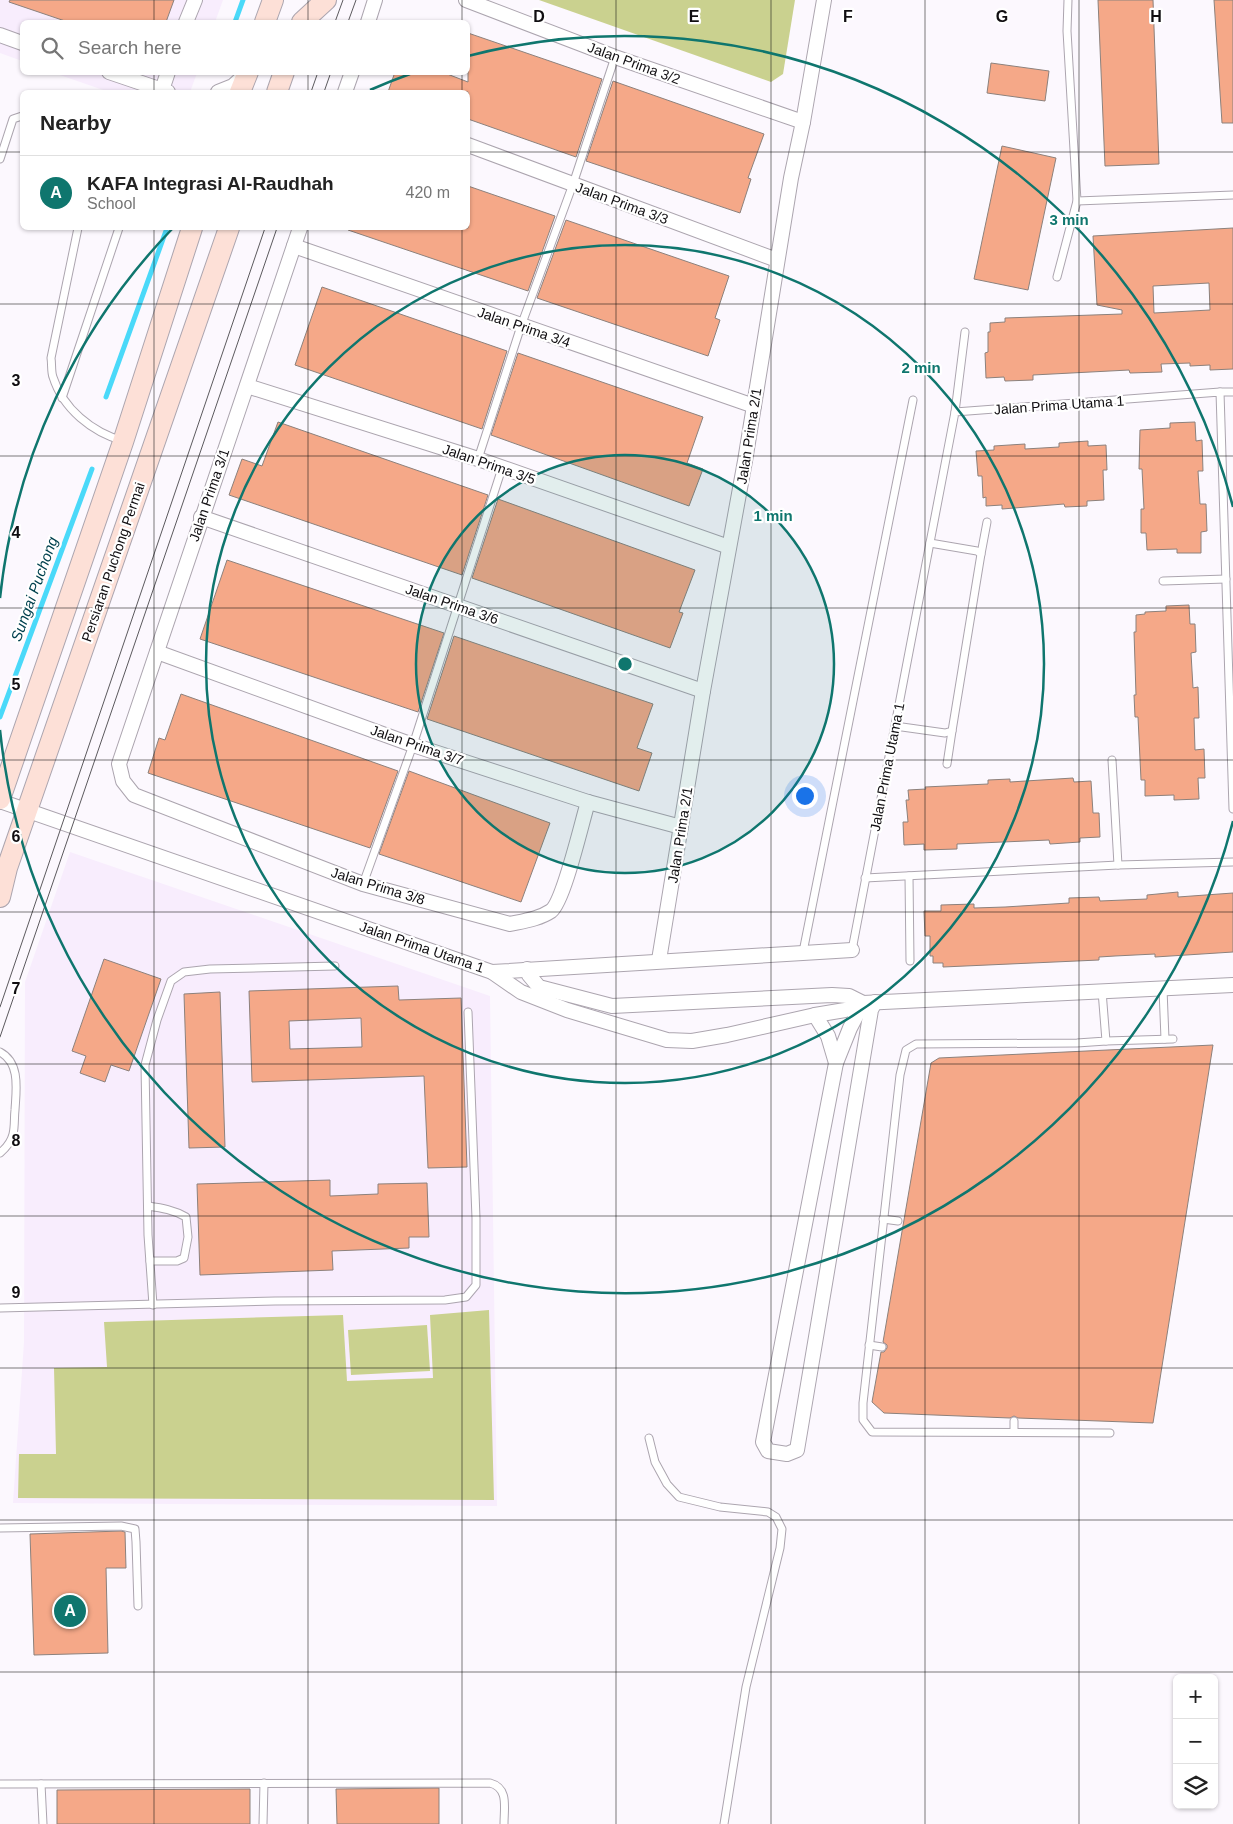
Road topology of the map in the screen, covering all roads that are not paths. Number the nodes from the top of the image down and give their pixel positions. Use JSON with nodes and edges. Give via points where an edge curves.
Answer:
{"nodes":[{"id":1,"x":194,"y":0,"type":"edge"},
{"id":2,"x":273,"y":0,"type":"edge"},
{"id":3,"x":310,"y":0,"type":"edge"},
{"id":4,"x":326,"y":0,"type":"edge"},
{"id":5,"x":375,"y":0,"type":"edge"},
{"id":6,"x":466,"y":0,"type":"edge"},
{"id":7,"x":824,"y":0,"type":"edge"},
{"id":8,"x":1068,"y":0,"type":"edge"},
{"id":9,"x":187,"y":20,"type":"edge"},
{"id":10,"x":266,"y":20,"type":"edge"},
{"id":11,"x":303,"y":20,"type":"edge"},
{"id":12,"x":304,"y":20,"type":"edge"},
{"id":13,"x":369,"y":20,"type":"edge"},
{"id":14,"x":0,"y":36,"type":"edge"},
{"id":15,"x":20,"y":42,"type":"edge"},
{"id":16,"x":615,"y":57,"type":"junction"},
{"id":17,"x":117,"y":75,"type":"edge"},
{"id":18,"x":167,"y":75,"type":"edge"},
{"id":19,"x":245,"y":75,"type":"edge"},
{"id":20,"x":247,"y":75,"type":"edge"},
{"id":21,"x":283,"y":75,"type":"edge"},
{"id":22,"x":351,"y":75,"type":"edge"},
{"id":23,"x":158,"y":90,"type":"edge"},
{"id":24,"x":164,"y":90,"type":"edge"},
{"id":25,"x":223,"y":90,"type":"edge"},
{"id":26,"x":241,"y":90,"type":"edge"},
{"id":27,"x":278,"y":90,"type":"edge"},
{"id":28,"x":346,"y":90,"type":"edge"},
{"id":29,"x":20,"y":116,"type":"edge"},
{"id":30,"x":803,"y":122,"type":"junction"},
{"id":31,"x":470,"y":146,"type":"edge"},
{"id":32,"x":0,"y":159,"type":"edge"},
{"id":33,"x":573,"y":184,"type":"junction"},
{"id":34,"x":1233,"y":195,"type":"edge"},
{"id":35,"x":1077,"y":201,"type":"junction"},
{"id":36,"x":78,"y":230,"type":"edge"},
{"id":37,"x":118,"y":230,"type":"edge"},
{"id":38,"x":191,"y":230,"type":"edge"},
{"id":39,"x":228,"y":230,"type":"edge"},
{"id":40,"x":299,"y":230,"type":"edge"},
{"id":41,"x":294,"y":246,"type":"junction"},
{"id":42,"x":778,"y":260,"type":"junction"},
{"id":43,"x":1057,"y":277,"type":"dead end"},
{"id":44,"x":521,"y":326,"type":"junction"},
{"id":45,"x":966,"y":332,"type":"dead end"},
{"id":46,"x":247,"y":386,"type":"junction"},
{"id":47,"x":1220,"y":392,"type":"junction"},
{"id":48,"x":1233,"y":392,"type":"edge"},
{"id":49,"x":62,"y":398,"type":"junction"},
{"id":50,"x":913,"y":400,"type":"dead end"},
{"id":51,"x":754,"y":406,"type":"junction"},
{"id":52,"x":955,"y":412,"type":"junction"},
{"id":53,"x":123,"y":442,"type":"junction"},
{"id":54,"x":152,"y":449,"type":"junction"},
{"id":55,"x":478,"y":459,"type":"junction"},
{"id":56,"x":502,"y":468,"type":"junction"},
{"id":57,"x":201,"y":517,"type":"junction"},
{"id":58,"x":987,"y":522,"type":"dead end"},
{"id":59,"x":930,"y":543,"type":"junction"},
{"id":60,"x":729,"y":547,"type":"junction"},
{"id":61,"x":981,"y":554,"type":"junction"},
{"id":62,"x":1226,"y":580,"type":"junction"},
{"id":63,"x":1163,"y":581,"type":"dead end"},
{"id":64,"x":459,"y":606,"type":"junction"},
{"id":65,"x":157,"y":652,"type":"junction"},
{"id":66,"x":703,"y":691,"type":"junction"},
{"id":67,"x":894,"y":726,"type":"junction"},
{"id":68,"x":952,"y":731,"type":"junction"},
{"id":69,"x":413,"y":745,"type":"junction"},
{"id":70,"x":1112,"y":760,"type":"dead end"},
{"id":71,"x":119,"y":764,"type":"joint"},
{"id":72,"x":947,"y":764,"type":"dead end"},
{"id":73,"x":0,"y":800,"type":"edge"},
{"id":74,"x":588,"y":802,"type":"junction"},
{"id":75,"x":28,"y":809,"type":"junction"},
{"id":76,"x":1233,"y":809,"type":"edge"},
{"id":77,"x":681,"y":827,"type":"junction"},
{"id":78,"x":1233,"y":862,"type":"edge"},
{"id":79,"x":1118,"y":865,"type":"junction"},
{"id":80,"x":909,"y":876,"type":"junction"},
{"id":81,"x":866,"y":878,"type":"junction"},
{"id":82,"x":364,"y":884,"type":"junction"},
{"id":83,"x":0,"y":897,"type":"edge"},
{"id":84,"x":852,"y":950,"type":"joint"},
{"id":85,"x":803,"y":952,"type":"junction"},
{"id":86,"x":659,"y":960,"type":"junction"},
{"id":87,"x":910,"y":961,"type":"dead end"},
{"id":88,"x":335,"y":966,"type":"dead end"},
{"id":89,"x":527,"y":969,"type":"junction"},
{"id":90,"x":492,"y":972,"type":"junction"},
{"id":91,"x":1233,"y":985,"type":"edge"},
{"id":92,"x":1163,"y":989,"type":"junction"},
{"id":93,"x":1102,"y":991,"type":"junction"},
{"id":94,"x":869,"y":1002,"type":"junction"},
{"id":95,"x":468,"y":1012,"type":"dead end"},
{"id":96,"x":815,"y":1015,"type":"junction"},
{"id":97,"x":1165,"y":1039,"type":"junction"},
{"id":98,"x":1173,"y":1039,"type":"dead end"},
{"id":99,"x":1106,"y":1041,"type":"junction"},
{"id":100,"x":0,"y":1052,"type":"edge"},
{"id":101,"x":836,"y":1063,"type":"junction"},
{"id":102,"x":0,"y":1153,"type":"edge"},
{"id":103,"x":148,"y":1206,"type":"junction"},
{"id":104,"x":884,"y":1219,"type":"junction"},
{"id":105,"x":898,"y":1221,"type":"dead end"},
{"id":106,"x":150,"y":1262,"type":"junction"},
{"id":107,"x":153,"y":1304,"type":"junction"},
{"id":108,"x":0,"y":1308,"type":"edge"},
{"id":109,"x":869,"y":1345,"type":"junction"},
{"id":110,"x":882,"y":1347,"type":"dead end"},
{"id":111,"x":1014,"y":1421,"type":"dead end"},
{"id":112,"x":1014,"y":1432,"type":"junction"},
{"id":113,"x":1110,"y":1433,"type":"dead end"},
{"id":114,"x":649,"y":1438,"type":"dead end"},
{"id":115,"x":0,"y":1528,"type":"edge"},
{"id":116,"x":138,"y":1606,"type":"dead end"},
{"id":117,"x":264,"y":1783,"type":"junction"},
{"id":118,"x":0,"y":1784,"type":"edge"},
{"id":119,"x":41,"y":1784,"type":"junction"},
{"id":120,"x":43,"y":1824,"type":"edge"},
{"id":121,"x":263,"y":1824,"type":"edge"},
{"id":122,"x":504,"y":1824,"type":"edge"},
{"id":123,"x":724,"y":1824,"type":"edge"}],
"edges":[{"from":1,"to":9,"type":"street"},
{"from":2,"to":10,"type":"main road"},
{"from":3,"to":11,"type":"main road"},
{"from":4,"to":12,"type":"main road"},
{"from":5,"to":13,"type":"street"},
{"from":6,"to":16,"type":"street","name":"Jalan Prima 3/2"},
{"from":7,"to":30,"type":"street","name":"Jalan Prima 2/1"},
{"from":8,"to":35,"type":"lane"},
{"from":14,"to":15,"type":"street"},
{"from":16,"to":30,"type":"street","name":"Jalan Prima 3/2"},
{"from":16,"to":33,"type":"lane"},
{"from":17,"to":23,"type":"street"},
{"from":18,"to":24,"type":"street"},
{"from":19,"to":25,"type":"street"},
{"from":20,"to":26,"type":"main road"},
{"from":21,"to":27,"type":"main road"},
{"from":22,"to":28,"type":"street"},
{"from":29,"to":32,"type":"lane","via":[[12,118]]},
{"from":30,"to":42,"type":"street","name":"Jalan Prima 2/1"},
{"from":31,"to":33,"type":"street","name":"Jalan Prima 3/3"},
{"from":33,"to":42,"type":"street","name":"Jalan Prima 3/3"},
{"from":33,"to":44,"type":"lane"},
{"from":34,"to":35,"type":"lane"},
{"from":35,"to":43,"type":"lane"},
{"from":36,"to":49,"type":"lane","via":[[51,358],[53,376]]},
{"from":37,"to":49,"type":"lane"},
{"from":38,"to":53,"type":"main road"},
{"from":39,"to":54,"type":"main road","name":"Persiaran Puchong Permai"},
{"from":40,"to":41,"type":"street","name":"Jalan Prima 3/1"},
{"from":41,"to":44,"type":"street","name":"Jalan Prima 3/4"},
{"from":41,"to":46,"type":"street","name":"Jalan Prima 3/1"},
{"from":42,"to":51,"type":"street","name":"Jalan Prima 2/1"},
{"from":44,"to":51,"type":"street","name":"Jalan Prima 3/4"},
{"from":44,"to":55,"type":"lane"},
{"from":45,"to":52,"type":"lane"},
{"from":46,"to":55,"type":"street","name":"Jalan Prima 3/5"},
{"from":46,"to":57,"type":"street","name":"Jalan Prima 3/1"},
{"from":47,"to":48,"type":"lane","name":"Jalan Prima Utama 1"},
{"from":47,"to":52,"type":"lane","name":"Jalan Prima Utama 1"},
{"from":47,"to":62,"type":"lane"},
{"from":49,"to":53,"type":"lane","via":[[93,428]]},
{"from":50,"to":85,"type":"lane"},
{"from":51,"to":60,"type":"street","name":"Jalan Prima 2/1"},
{"from":52,"to":59,"type":"lane","name":"Jalan Prima Utama 1"},
{"from":53,"to":54,"type":"main road"},
{"from":53,"to":73,"type":"main road"},
{"from":54,"to":75,"type":"main road","name":"Persiaran Puchong Permai"},
{"from":55,"to":56,"type":"street","name":"Jalan Prima 3/5"},
{"from":56,"to":60,"type":"street","name":"Jalan Prima 3/5"},
{"from":56,"to":64,"type":"lane"},
{"from":57,"to":64,"type":"street","name":"Jalan Prima 3/6"},
{"from":57,"to":65,"type":"street","name":"Jalan Prima 3/1"},
{"from":58,"to":61,"type":"lane"},
{"from":59,"to":61,"type":"lane"},
{"from":59,"to":67,"type":"lane","name":"Jalan Prima Utama 1"},
{"from":60,"to":66,"type":"street","name":"Jalan Prima 2/1"},
{"from":61,"to":68,"type":"lane"},
{"from":62,"to":63,"type":"lane"},
{"from":62,"to":76,"type":"lane"},
{"from":64,"to":66,"type":"street","name":"Jalan Prima 3/6"},
{"from":64,"to":69,"type":"lane"},
{"from":65,"to":69,"type":"street","name":"Jalan Prima 3/7"},
{"from":65,"to":71,"type":"street","name":"Jalan Prima 3/1"},
{"from":66,"to":77,"type":"street","name":"Jalan Prima 2/1"},
{"from":67,"to":68,"type":"lane","via":[[945,733]]},
{"from":67,"to":81,"type":"lane","name":"Jalan Prima Utama 1"},
{"from":68,"to":72,"type":"lane"},
{"from":69,"to":74,"type":"street","name":"Jalan Prima 3/7"},
{"from":69,"to":82,"type":"lane"},
{"from":70,"to":79,"type":"lane"},
{"from":71,"to":82,"type":"street","name":"Jalan Prima 3/8","via":[[123,781],[134,795]]},
{"from":73,"to":75,"type":"street","name":"Jalan Prima Utama 1"},
{"from":74,"to":77,"type":"street","name":"Jalan Prima 3/7"},
{"from":74,"to":82,"type":"street","name":"Jalan Prima 3/8","via":[[567,878],[552,910],[535,919],[510,924]]},
{"from":75,"to":83,"type":"main road","name":"Persiaran Puchong Permai"},
{"from":75,"to":90,"type":"street","name":"Jalan Prima Utama 1"},
{"from":77,"to":86,"type":"street","name":"Jalan Prima 2/1"},
{"from":78,"to":79,"type":"lane"},
{"from":79,"to":80,"type":"lane"},
{"from":80,"to":81,"type":"lane"},
{"from":80,"to":87,"type":"lane"},
{"from":81,"to":84,"type":"lane","name":"Jalan Prima Utama 1"},
{"from":84,"to":85,"type":"street","name":"Jalan Prima Utama 1"},
{"from":85,"to":86,"type":"street","name":"Jalan Prima Utama 1"},
{"from":86,"to":89,"type":"street","name":"Jalan Prima Utama 1"},
{"from":88,"to":103,"type":"lane","via":[[210,969],[184,972],[171,981],[145,1066]]},
{"from":89,"to":90,"type":"street","name":"Jalan Prima Utama 1"},
{"from":89,"to":94,"type":"street","via":[[539,986],[612,1006],[832,995]]},
{"from":90,"to":96,"type":"street","via":[[521,992],[567,1010],[667,1040],[692,1041]]},
{"from":91,"to":92,"type":"street"},
{"from":92,"to":93,"type":"street"},
{"from":92,"to":97,"type":"lane"},
{"from":93,"to":94,"type":"street"},
{"from":93,"to":99,"type":"lane"},
{"from":94,"to":96,"type":"street"},
{"from":94,"to":101,"type":"street","via":[[850,1028]]},
{"from":94,"to":101,"type":"street","via":[[871,1010],[797,1450],[787,1454],[768,1450],[763,1442]]},
{"from":95,"to":107,"type":"lane","via":[[476,1284],[466,1297],[445,1300]]},
{"from":96,"to":101,"type":"street","via":[[828,1036]]},
{"from":97,"to":98,"type":"lane"},
{"from":97,"to":99,"type":"lane"},
{"from":99,"to":104,"type":"lane","via":[[916,1044],[906,1050],[900,1075]]},
{"from":100,"to":102,"type":"lane","via":[[12,1065],[17,1082],[13,1134]]},
{"from":103,"to":106,"type":"lane"},
{"from":103,"to":106,"type":"lane","via":[[171,1210],[186,1217],[188,1237],[184,1258]]},
{"from":104,"to":105,"type":"lane"},
{"from":104,"to":109,"type":"lane"},
{"from":106,"to":107,"type":"lane"},
{"from":107,"to":108,"type":"lane"},
{"from":109,"to":110,"type":"lane"},
{"from":109,"to":112,"type":"lane","via":[[863,1420],[872,1432]]},
{"from":111,"to":112,"type":"lane"},
{"from":112,"to":113,"type":"lane"},
{"from":114,"to":123,"type":"lane","via":[[655,1462],[667,1484],[679,1497],[720,1507],[768,1512],[776,1517],[782,1529],[746,1686]]},
{"from":115,"to":116,"type":"lane","via":[[121,1526],[135,1529]]},
{"from":117,"to":119,"type":"lane"},
{"from":117,"to":121,"type":"lane"},
{"from":117,"to":122,"type":"lane","via":[[490,1783],[502,1790]]},
{"from":118,"to":119,"type":"lane"},
{"from":119,"to":120,"type":"lane"}]}
